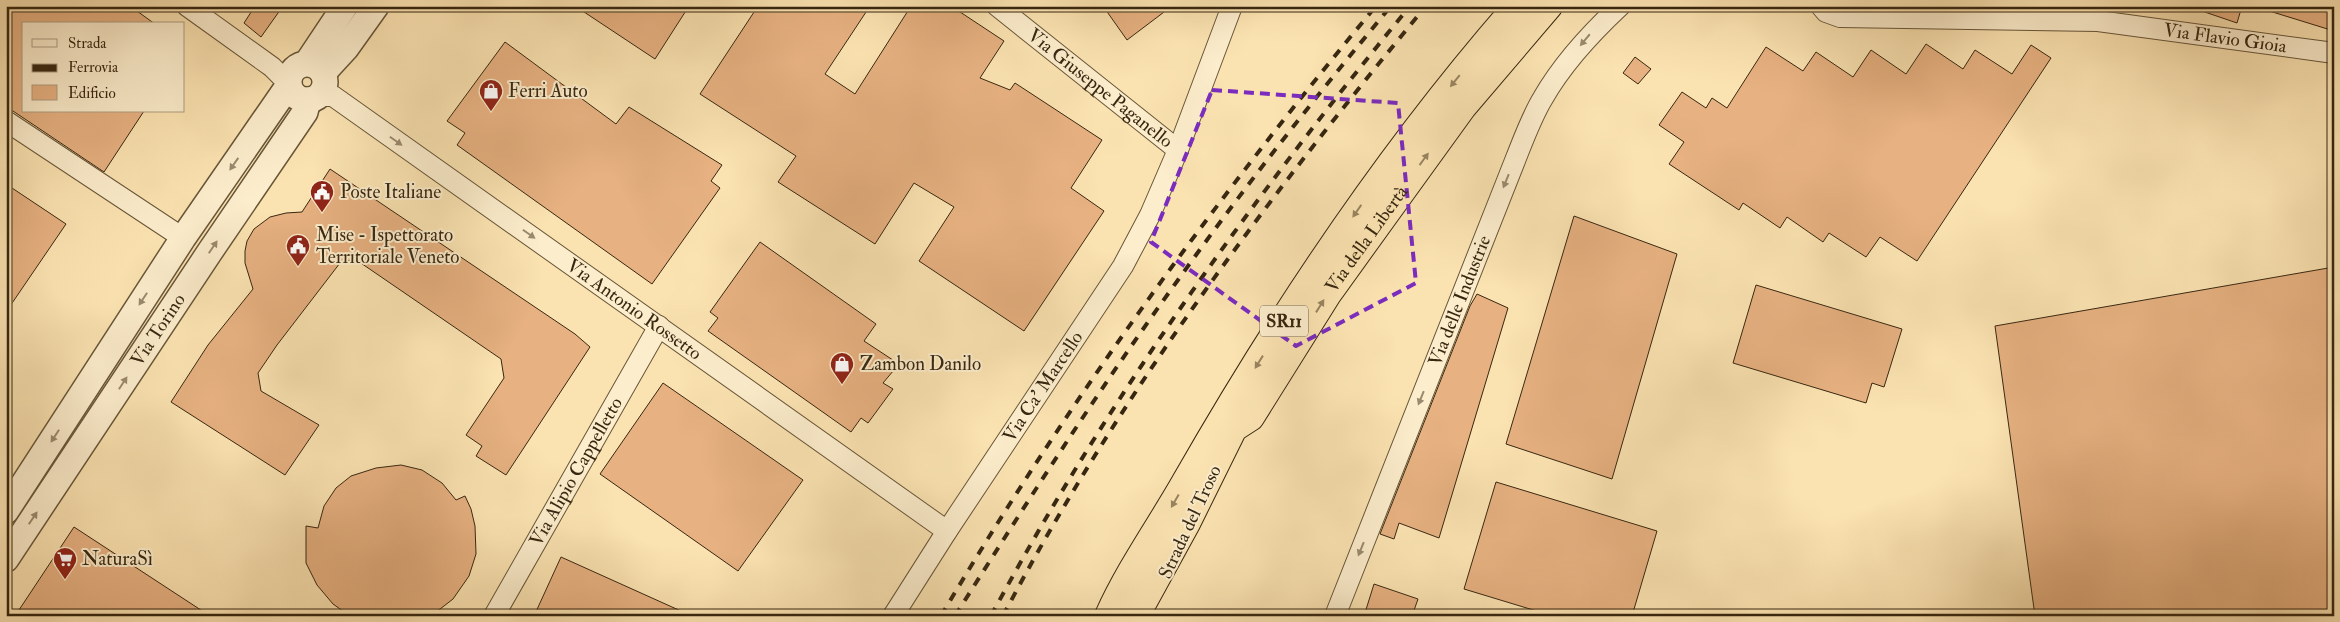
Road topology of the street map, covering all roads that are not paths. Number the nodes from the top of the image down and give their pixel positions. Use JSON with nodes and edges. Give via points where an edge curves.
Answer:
{"nodes":[{"id":1,"x":187,"y":6,"type":"edge"},
{"id":2,"x":345,"y":6,"type":"edge"},
{"id":3,"x":376,"y":6,"type":"edge"},
{"id":4,"x":997,"y":6,"type":"edge"},
{"id":5,"x":1232,"y":6,"type":"edge"},
{"id":6,"x":1510,"y":6,"type":"edge"},
{"id":7,"x":1518,"y":6,"type":"edge"},
{"id":8,"x":1548,"y":6,"type":"edge"},
{"id":9,"x":1564,"y":6,"type":"edge"},
{"id":10,"x":1620,"y":6,"type":"edge"},
{"id":11,"x":1821,"y":6,"type":"edge"},
{"id":12,"x":1493,"y":53,"type":"junction"},
{"id":13,"x":2334,"y":53,"type":"edge"},
{"id":14,"x":300,"y":80,"type":"junction"},
{"id":15,"x":6,"y":120,"type":"edge"},
{"id":16,"x":1178,"y":150,"type":"junction"},
{"id":17,"x":183,"y":238,"type":"junction"},
{"id":18,"x":659,"y":326,"type":"junction"},
{"id":19,"x":1233,"y":428,"type":"junction"},
{"id":20,"x":6,"y":511,"type":"edge"},
{"id":21,"x":947,"y":530,"type":"junction"},
{"id":22,"x":6,"y":559,"type":"edge"},
{"id":23,"x":494,"y":616,"type":"edge"},
{"id":24,"x":893,"y":616,"type":"edge"},
{"id":25,"x":1109,"y":616,"type":"edge"},
{"id":26,"x":1135,"y":616,"type":"edge"},
{"id":27,"x":1146,"y":616,"type":"edge"},
{"id":28,"x":1335,"y":616,"type":"edge"}],
"edges":[{"from":1,"to":14,"type":"street"},
{"from":2,"to":14,"type":"street","name":"Via Torino"},
{"from":3,"to":14,"type":"street","name":"Via Torino","via":[[346,48]]},
{"from":4,"to":16,"type":"street","name":"Via Giuseppe Paganello"},
{"from":5,"to":16,"type":"street","name":"Via Giuseppe Paganello"},
{"from":6,"to":12,"type":"highway"},
{"from":7,"to":12,"type":"highway","name":"Via della Libertà","number":"SR11"},
{"from":8,"to":12,"type":"highway","name":"Via della Libertà","number":"SR11"},
{"from":9,"to":12,"type":"highway"},
{"from":10,"to":28,"type":"street","name":"Via delle Industrie","one_way":true,"via":[[1592,32],[1542,99]]},
{"from":11,"to":13,"type":"street","name":"Via Flavio Gioia","via":[[1826,12],[1840,16],[2098,21]]},
{"from":19,"to":12,"type":"highway","name":"Via della Libertà","number":"SR11","one_way":true,"via":[[1250,417],[1327,294],[1462,106]]},
{"from":12,"to":25,"type":"highway","name":"Via della Libertà","number":"SR11","one_way":true,"via":[[1441,99],[1330,250],[1210,440]]},
{"from":14,"to":17,"type":"street","name":"Via Torino","one_way":true,"via":[[284,92]]},
{"from":14,"to":18,"type":"street","name":"Via Antonio Rossetto","one_way":true,"via":[[333,96]]},
{"from":22,"to":14,"type":"street","name":"Via Torino","one_way":true,"via":[[305,112]]},
{"from":15,"to":17,"type":"street"},
{"from":16,"to":21,"type":"street","name":"Via Ca' Marcello","via":[[1123,266]]},
{"from":17,"to":20,"type":"street","name":"Via Torino","one_way":true},
{"from":18,"to":21,"type":"street","name":"Via Antonio Rossetto"},
{"from":18,"to":23,"type":"street","name":"Via Alipio Cappelletto"},
{"from":19,"to":26,"type":"highway","name":"Via della Libertà","number":"SR11"},
{"from":19,"to":27,"type":"street","name":"Strada del Troso","via":[[1186,538]]},
{"from":21,"to":24,"type":"street","name":"Via Ca' Marcello"}]}
